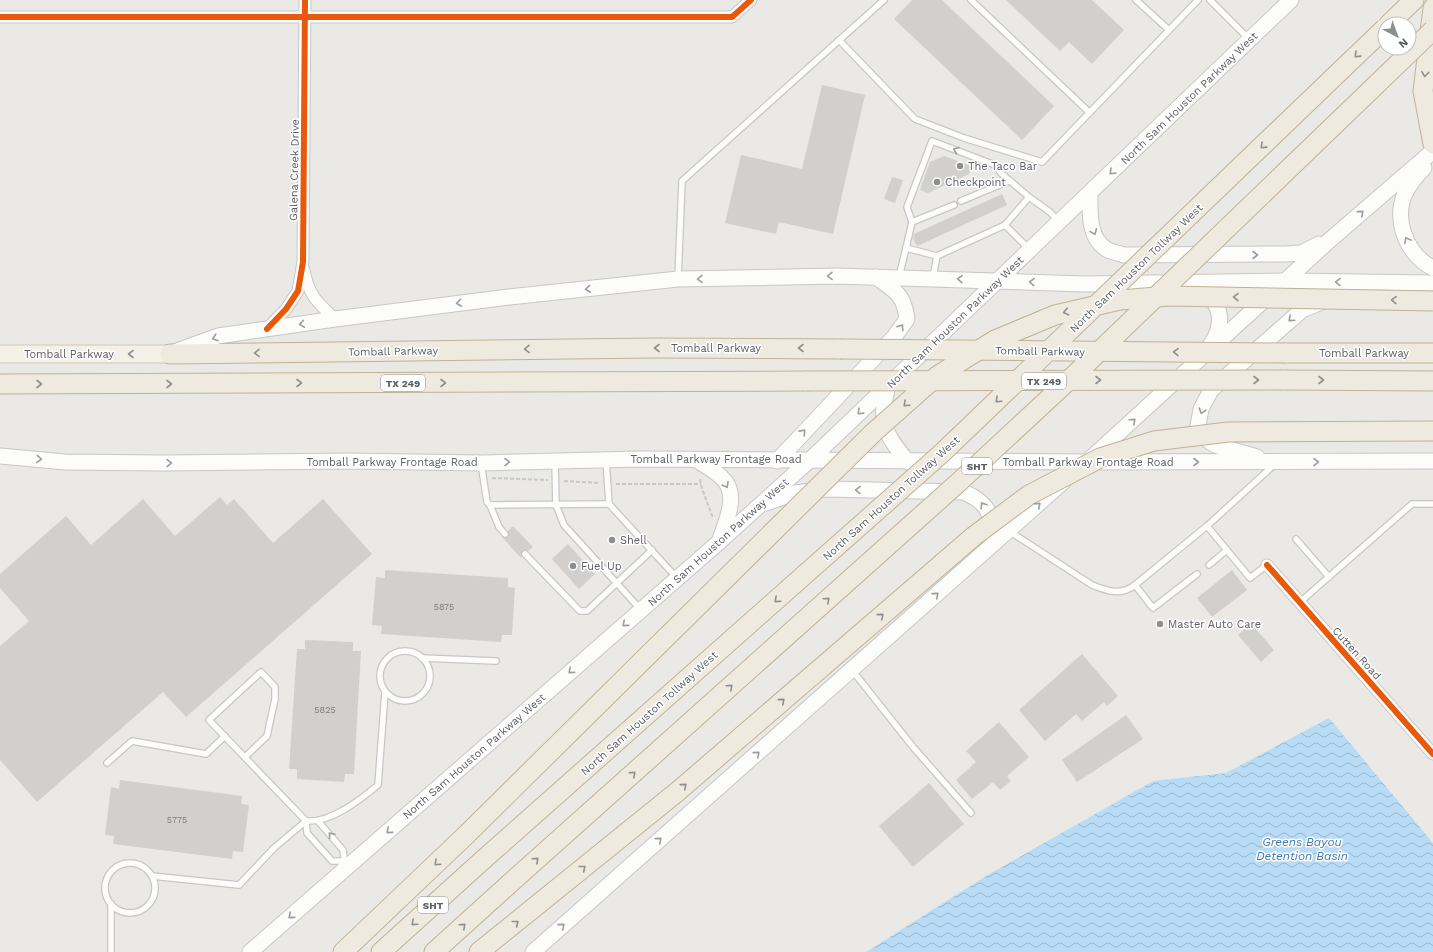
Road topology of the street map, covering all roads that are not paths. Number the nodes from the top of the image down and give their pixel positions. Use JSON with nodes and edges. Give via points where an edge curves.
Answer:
{"nodes":[{"id":1,"x":305,"y":0,"type":"edge"},
{"id":2,"x":751,"y":0,"type":"edge"},
{"id":3,"x":884,"y":0,"type":"edge"},
{"id":4,"x":972,"y":0,"type":"edge"},
{"id":5,"x":1136,"y":0,"type":"edge"},
{"id":6,"x":1198,"y":0,"type":"edge"},
{"id":7,"x":1210,"y":0,"type":"edge"},
{"id":8,"x":1291,"y":0,"type":"edge"},
{"id":9,"x":1414,"y":0,"type":"edge"},
{"id":10,"x":1433,"y":8,"type":"edge"},
{"id":11,"x":1398,"y":16,"type":"edge"},
{"id":12,"x":0,"y":17,"type":"edge"},
{"id":13,"x":305,"y":18,"type":"junction"},
{"id":14,"x":1169,"y":30,"type":"junction"},
{"id":15,"x":1433,"y":30,"type":"edge"},
{"id":16,"x":1377,"y":36,"type":"edge"},
{"id":17,"x":839,"y":40,"type":"junction"},
{"id":18,"x":1250,"y":40,"type":"junction"},
{"id":19,"x":1089,"y":112,"type":"junction"},
{"id":20,"x":1433,"y":144,"type":"edge"},
{"id":21,"x":1433,"y":151,"type":"edge"},
{"id":22,"x":1433,"y":156,"type":"edge"},
{"id":23,"x":1009,"y":181,"type":"junction"},
{"id":24,"x":1090,"y":193,"type":"junction"},
{"id":25,"x":1029,"y":197,"type":"junction"},
{"id":26,"x":962,"y":201,"type":"dead end"},
{"id":27,"x":954,"y":205,"type":"dead end"},
{"id":28,"x":912,"y":222,"type":"junction"},
{"id":29,"x":1059,"y":223,"type":"junction"},
{"id":30,"x":1005,"y":225,"type":"junction"},
{"id":31,"x":1331,"y":239,"type":"junction"},
{"id":32,"x":906,"y":248,"type":"junction"},
{"id":33,"x":1030,"y":250,"type":"junction"},
{"id":34,"x":937,"y":256,"type":"junction"},
{"id":35,"x":303,"y":262,"type":"junction"},
{"id":36,"x":1433,"y":268,"type":"edge"},
{"id":37,"x":876,"y":277,"type":"junction"},
{"id":38,"x":899,"y":277,"type":"junction"},
{"id":39,"x":933,"y":278,"type":"junction"},
{"id":40,"x":678,"y":279,"type":"junction"},
{"id":41,"x":999,"y":280,"type":"junction"},
{"id":42,"x":1286,"y":281,"type":"junction"},
{"id":43,"x":1392,"y":282,"type":"junction"},
{"id":44,"x":1181,"y":283,"type":"junction"},
{"id":45,"x":1433,"y":283,"type":"edge"},
{"id":46,"x":1433,"y":300,"type":"edge"},
{"id":47,"x":335,"y":319,"type":"junction"},
{"id":48,"x":267,"y":329,"type":"junction"},
{"id":49,"x":1433,"y":353,"type":"edge"},
{"id":50,"x":0,"y":354,"type":"edge"},
{"id":51,"x":170,"y":354,"type":"junction"},
{"id":52,"x":1203,"y":357,"type":"junction"},
{"id":53,"x":1433,"y":381,"type":"edge"},
{"id":54,"x":0,"y":384,"type":"edge"},
{"id":55,"x":888,"y":386,"type":"junction"},
{"id":56,"x":1433,"y":431,"type":"edge"},
{"id":57,"x":0,"y":456,"type":"edge"},
{"id":58,"x":811,"y":459,"type":"junction"},
{"id":59,"x":606,"y":460,"type":"junction"},
{"id":60,"x":777,"y":460,"type":"junction"},
{"id":61,"x":555,"y":461,"type":"junction"},
{"id":62,"x":1433,"y":461,"type":"edge"},
{"id":63,"x":908,"y":462,"type":"junction"},
{"id":64,"x":1087,"y":462,"type":"junction"},
{"id":65,"x":1277,"y":462,"type":"junction"},
{"id":66,"x":699,"y":467,"type":"junction"},
{"id":67,"x":482,"y":470,"type":"junction"},
{"id":68,"x":609,"y":504,"type":"junction"},
{"id":69,"x":1433,"y":504,"type":"edge"},
{"id":70,"x":490,"y":505,"type":"junction"},
{"id":71,"x":556,"y":505,"type":"junction"},
{"id":72,"x":759,"y":506,"type":"junction"},
{"id":73,"x":1207,"y":526,"type":"junction"},
{"id":74,"x":1009,"y":530,"type":"junction"},
{"id":75,"x":505,"y":534,"type":"dead end"},
{"id":76,"x":1296,"y":539,"type":"dead end"},
{"id":77,"x":719,"y":542,"type":"junction"},
{"id":78,"x":652,"y":550,"type":"junction"},
{"id":79,"x":1227,"y":550,"type":"junction"},
{"id":80,"x":525,"y":554,"type":"dead end"},
{"id":81,"x":983,"y":554,"type":"junction"},
{"id":82,"x":1209,"y":565,"type":"dead end"},
{"id":83,"x":1267,"y":565,"type":"joint"},
{"id":84,"x":1197,"y":574,"type":"dead end"},
{"id":85,"x":1329,"y":576,"type":"junction"},
{"id":86,"x":677,"y":579,"type":"junction"},
{"id":87,"x":616,"y":584,"type":"junction"},
{"id":88,"x":1135,"y":585,"type":"junction"},
{"id":89,"x":1299,"y":603,"type":"junction"},
{"id":90,"x":642,"y":610,"type":"junction"},
{"id":91,"x":422,"y":658,"type":"junction"},
{"id":92,"x":496,"y":661,"type":"dead end"},
{"id":93,"x":852,"y":670,"type":"junction"},
{"id":94,"x":385,"y":692,"type":"junction"},
{"id":95,"x":225,"y":736,"type":"junction"},
{"id":96,"x":1433,"y":754,"type":"edge"},
{"id":97,"x":245,"y":757,"type":"junction"},
{"id":98,"x":107,"y":763,"type":"dead end"},
{"id":99,"x":971,"y":813,"type":"dead end"},
{"id":100,"x":306,"y":821,"type":"junction"},
{"id":101,"x":318,"y":821,"type":"junction"},
{"id":102,"x":346,"y":864,"type":"junction"},
{"id":103,"x":152,"y":876,"type":"junction"},
{"id":104,"x":111,"y":904,"type":"junction"},
{"id":105,"x":110,"y":952,"type":"edge"},
{"id":106,"x":250,"y":952,"type":"edge"},
{"id":107,"x":343,"y":952,"type":"edge"},
{"id":108,"x":382,"y":952,"type":"edge"},
{"id":109,"x":434,"y":952,"type":"edge"},
{"id":110,"x":479,"y":952,"type":"edge"},
{"id":111,"x":533,"y":952,"type":"edge"}],
"edges":[{"from":1,"to":13,"type":"street","name":"Galena Creek Drive"},
{"from":2,"to":13,"type":"street","via":[[732,17]]},
{"from":3,"to":17,"type":"lane"},
{"from":4,"to":19,"type":"lane"},
{"from":5,"to":14,"type":"lane"},
{"from":6,"to":14,"type":"lane"},
{"from":7,"to":18,"type":"lane"},
{"from":8,"to":18,"type":"main road","name":"North Sam Houston Parkway West"},
{"from":9,"to":11,"type":"highway"},
{"from":10,"to":20,"type":"highway","one_way":true,"via":[[1423,91]]},
{"from":12,"to":13,"type":"street"},
{"from":13,"to":35,"type":"street","name":"Galena Creek Drive"},
{"from":14,"to":19,"type":"lane"},
{"from":109,"to":15,"type":"highway","number":"SHT","one_way":true,"bridge":true,"via":[[959,482],[1084,366]]},
{"from":16,"to":108,"type":"highway","name":"North Sam Houston Tollway West","number":"SHT","one_way":true,"bridge":true,"via":[[942,453]]},
{"from":17,"to":19,"type":"lane","via":[[915,119],[964,138],[1042,162]]},
{"from":17,"to":40,"type":"lane","via":[[682,182]]},
{"from":18,"to":24,"type":"main road","name":"North Sam Houston Parkway West","one_way":true},
{"from":31,"to":21,"type":"main road","one_way":true},
{"from":36,"to":22,"type":"main road","one_way":true,"via":[[1412,250],[1402,232],[1400,213],[1407,189]]},
{"from":23,"to":25,"type":"lane"},
{"from":23,"to":26,"type":"lane"},
{"from":23,"to":28,"type":"lane","one_way":true,"via":[[995,165],[932,141],[907,207]]},
{"from":24,"to":29,"type":"main road","name":"North Sam Houston Parkway West"},
{"from":24,"to":31,"type":"main road","one_way":true,"via":[[1091,224],[1096,238],[1106,249],[1124,255],[1285,254],[1301,252]]},
{"from":25,"to":29,"type":"lane","via":[[1050,212]]},
{"from":25,"to":30,"type":"lane"},
{"from":27,"to":28,"type":"lane"},
{"from":28,"to":32,"type":"lane"},
{"from":29,"to":33,"type":"main road","name":"North Sam Houston Parkway West"},
{"from":30,"to":33,"type":"lane"},
{"from":30,"to":34,"type":"lane"},
{"from":31,"to":42,"type":"main road"},
{"from":32,"to":34,"type":"lane"},
{"from":32,"to":38,"type":"lane"},
{"from":33,"to":41,"type":"main road","name":"North Sam Houston Parkway West"},
{"from":34,"to":39,"type":"lane"},
{"from":35,"to":47,"type":"street","name":"Galena Creek Drive","via":[[307,287],[315,300]]},
{"from":35,"to":48,"type":"street","name":"Galena Creek Drive","via":[[298,291],[286,309]]},
{"from":37,"to":38,"type":"main road"},
{"from":37,"to":40,"type":"main road","one_way":true},
{"from":60,"to":37,"type":"main road","one_way":true,"via":[[894,337],[907,319],[905,304],[896,292]]},
{"from":38,"to":39,"type":"main road"},
{"from":41,"to":39,"type":"main road","one_way":true},
{"from":40,"to":47,"type":"main road","one_way":true},
{"from":44,"to":41,"type":"main road","one_way":true,"via":[[1085,284]]},
{"from":41,"to":55,"type":"main road","name":"North Sam Houston Parkway West"},
{"from":43,"to":42,"type":"main road","one_way":true},
{"from":42,"to":44,"type":"main road"},
{"from":42,"to":52,"type":"main road"},
{"from":43,"to":45,"type":"main road"},
{"from":43,"to":65,"type":"main road","one_way":true,"via":[[1340,294],[1302,310],[1211,390],[1201,409],[1198,426],[1204,437],[1215,445]]},
{"from":44,"to":52,"type":"main road","via":[[1206,292],[1221,314],[1219,330]]},
{"from":46,"to":107,"type":"highway","one_way":true,"bridge":true,"via":[[1169,296],[1120,300],[1055,315],[994,340],[938,376],[874,432],[465,836]]},
{"from":47,"to":48,"type":"main road","one_way":true},
{"from":48,"to":51,"type":"main road","one_way":true,"via":[[218,336]]},
{"from":49,"to":51,"type":"highway","name":"Tomball Parkway","one_way":true,"bridge":true,"via":[[654,348]]},
{"from":51,"to":50,"type":"main road","name":"Tomball Parkway","one_way":true},
{"from":64,"to":52,"type":"main road","one_way":true},
{"from":54,"to":53,"type":"highway","number":"TX 249","one_way":true,"bridge":true},
{"from":55,"to":58,"type":"main road","name":"North Sam Houston Parkway West","one_way":true},
{"from":55,"to":63,"type":"main road","via":[[882,416],[895,446]]},
{"from":110,"to":56,"type":"highway","one_way":true,"bridge":true,"via":[[677,792],[974,536],[1029,495],[1100,458],[1154,441],[1228,432]]},
{"from":57,"to":67,"type":"main road","name":"Tomball Parkway Frontage Road","one_way":true,"via":[[87,462],[349,461]]},
{"from":58,"to":60,"type":"main road","name":"Tomball Parkway Frontage Road"},
{"from":58,"to":63,"type":"main road","name":"Tomball Parkway Frontage Road"},
{"from":58,"to":72,"type":"main road","name":"North Sam Houston Parkway West"},
{"from":59,"to":61,"type":"main road","name":"Tomball Parkway Frontage Road"},
{"from":59,"to":66,"type":"main road","name":"Tomball Parkway Frontage Road"},
{"from":59,"to":68,"type":"lane"},
{"from":60,"to":66,"type":"main road","name":"Tomball Parkway Frontage Road"},
{"from":67,"to":61,"type":"main road","name":"Tomball Parkway Frontage Road","one_way":true},
{"from":61,"to":71,"type":"lane"},
{"from":65,"to":62,"type":"main road","name":"Tomball Parkway Frontage Road","one_way":true},
{"from":63,"to":64,"type":"main road","name":"Tomball Parkway Frontage Road"},
{"from":64,"to":65,"type":"main road","name":"Tomball Parkway Frontage Road","one_way":true},
{"from":74,"to":64,"type":"main road","one_way":true},
{"from":65,"to":73,"type":"lane"},
{"from":66,"to":77,"type":"main road","one_way":true,"via":[[721,477],[728,486],[731,496]]},
{"from":67,"to":70,"type":"lane","via":[[487,502]]},
{"from":68,"to":71,"type":"lane"},
{"from":68,"to":78,"type":"lane"},
{"from":69,"to":85,"type":"lane","via":[[1412,504]]},
{"from":70,"to":71,"type":"lane"},
{"from":70,"to":75,"type":"lane","via":[[499,527]]},
{"from":71,"to":87,"type":"lane","via":[[564,525]]},
{"from":72,"to":77,"type":"main road","name":"North Sam Houston Parkway West"},
{"from":81,"to":72,"type":"main road","one_way":true,"via":[[992,536],[991,518],[980,500],[964,492],[826,489],[795,493]]},
{"from":73,"to":79,"type":"lane"},
{"from":73,"to":88,"type":"lane"},
{"from":74,"to":81,"type":"main road"},
{"from":74,"to":88,"type":"lane","via":[[1092,585],[1122,592]]},
{"from":76,"to":85,"type":"lane"},
{"from":77,"to":86,"type":"main road","name":"North Sam Houston Parkway West"},
{"from":78,"to":86,"type":"lane"},
{"from":78,"to":87,"type":"lane"},
{"from":79,"to":82,"type":"lane"},
{"from":79,"to":83,"type":"lane","via":[[1250,578]]},
{"from":80,"to":87,"type":"lane","via":[[580,611],[587,611]]},
{"from":93,"to":81,"type":"main road","one_way":true},
{"from":83,"to":89,"type":"street","name":"Cutten Road"},
{"from":84,"to":88,"type":"lane","via":[[1153,608]]},
{"from":85,"to":89,"type":"lane"},
{"from":86,"to":90,"type":"main road","name":"North Sam Houston Parkway West"},
{"from":87,"to":90,"type":"lane"},
{"from":89,"to":96,"type":"street","name":"Cutten Road"},
{"from":90,"to":102,"type":"main road","name":"North Sam Houston Parkway West","one_way":true},
{"from":91,"to":92,"type":"lane"},
{"from":91,"to":94,"type":"lane","via":[[415,653],[402,652],[384,661],[380,677]]},
{"from":91,"to":94,"type":"lane","via":[[430,672],[427,688],[422,694],[416,699],[404,701],[392,698]]},
{"from":93,"to":99,"type":"lane","via":[[913,747]]},
{"from":111,"to":93,"type":"main road","one_way":true},
{"from":94,"to":101,"type":"lane","via":[[378,785],[359,802]]},
{"from":95,"to":97,"type":"lane"},
{"from":95,"to":97,"type":"lane","via":[[209,720],[261,672],[275,687],[275,699],[267,736]]},
{"from":95,"to":98,"type":"lane","via":[[206,754],[132,741]]},
{"from":97,"to":100,"type":"lane"},
{"from":100,"to":101,"type":"lane"},
{"from":100,"to":102,"type":"lane","via":[[307,833],[332,861]]},
{"from":100,"to":103,"type":"lane","via":[[274,848],[239,885]]},
{"from":102,"to":101,"type":"lane","one_way":true,"via":[[343,850]]},
{"from":102,"to":106,"type":"main road","name":"North Sam Houston Parkway West","one_way":true},
{"from":103,"to":104,"type":"lane","via":[[155,891],[152,899],[141,910],[125,912]]},
{"from":103,"to":104,"type":"lane","via":[[147,869],[136,864],[116,867],[110,873],[106,884],[107,897]]},
{"from":104,"to":105,"type":"lane"}]}
